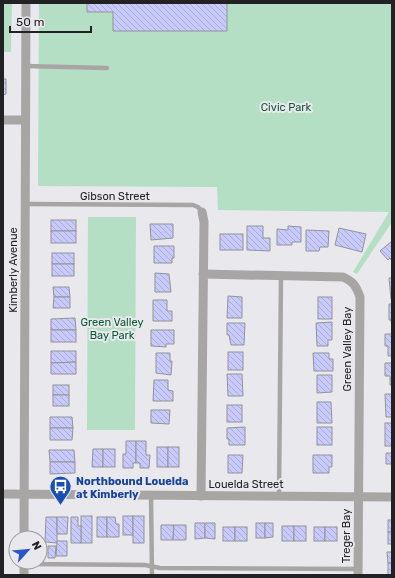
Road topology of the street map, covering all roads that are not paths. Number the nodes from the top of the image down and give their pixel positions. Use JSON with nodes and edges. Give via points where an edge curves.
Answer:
{"nodes":[{"id":1,"x":26,"y":3,"type":"edge"},
{"id":2,"x":25,"y":66,"type":"junction"},
{"id":3,"x":107,"y":68,"type":"dead end"},
{"id":4,"x":3,"y":120,"type":"edge"},
{"id":5,"x":25,"y":120,"type":"junction"},
{"id":6,"x":26,"y":204,"type":"junction"},
{"id":7,"x":202,"y":212,"type":"joint"},
{"id":8,"x":203,"y":274,"type":"junction"},
{"id":9,"x":281,"y":276,"type":"junction"},
{"id":10,"x":3,"y":494,"type":"edge"},
{"id":11,"x":24,"y":495,"type":"junction"},
{"id":12,"x":151,"y":495,"type":"junction"},
{"id":13,"x":201,"y":496,"type":"junction"},
{"id":14,"x":279,"y":496,"type":"junction"},
{"id":15,"x":358,"y":496,"type":"junction"},
{"id":16,"x":392,"y":497,"type":"edge"},
{"id":17,"x":24,"y":530,"type":"edge"},
{"id":18,"x":48,"y":564,"type":"edge"},
{"id":19,"x":152,"y":566,"type":"junction"},
{"id":20,"x":358,"y":572,"type":"edge"},
{"id":21,"x":152,"y":575,"type":"edge"}],
"edges":[{"from":1,"to":2,"type":"street","name":"Kimberly Avenue"},
{"from":2,"to":3,"type":"lane"},
{"from":2,"to":5,"type":"street","name":"Kimberly Avenue"},
{"from":4,"to":5,"type":"street"},
{"from":5,"to":6,"type":"street","name":"Kimberly Avenue"},
{"from":6,"to":7,"type":"lane","name":"Gibson Street","via":[[193,205]]},
{"from":6,"to":11,"type":"street","name":"Kimberly Avenue"},
{"from":7,"to":8,"type":"street"},
{"from":8,"to":9,"type":"street","name":"Green Valley Bay"},
{"from":8,"to":13,"type":"street"},
{"from":9,"to":14,"type":"lane"},
{"from":9,"to":15,"type":"street","name":"Green Valley Bay","via":[[343,277],[352,281],[358,291]]},
{"from":10,"to":11,"type":"street","name":"Louelda Street"},
{"from":11,"to":12,"type":"street","name":"Louelda Street"},
{"from":11,"to":17,"type":"street","name":"Kimberly Avenue"},
{"from":12,"to":13,"type":"street","name":"Louelda Street"},
{"from":12,"to":19,"type":"lane"},
{"from":13,"to":14,"type":"street","name":"Louelda Street"},
{"from":14,"to":15,"type":"street","name":"Louelda Street"},
{"from":15,"to":16,"type":"street","name":"Louelda Street"},
{"from":15,"to":20,"type":"street","name":"Treger Bay"},
{"from":18,"to":19,"type":"lane"},
{"from":19,"to":20,"type":"lane"},
{"from":19,"to":21,"type":"lane"}]}
